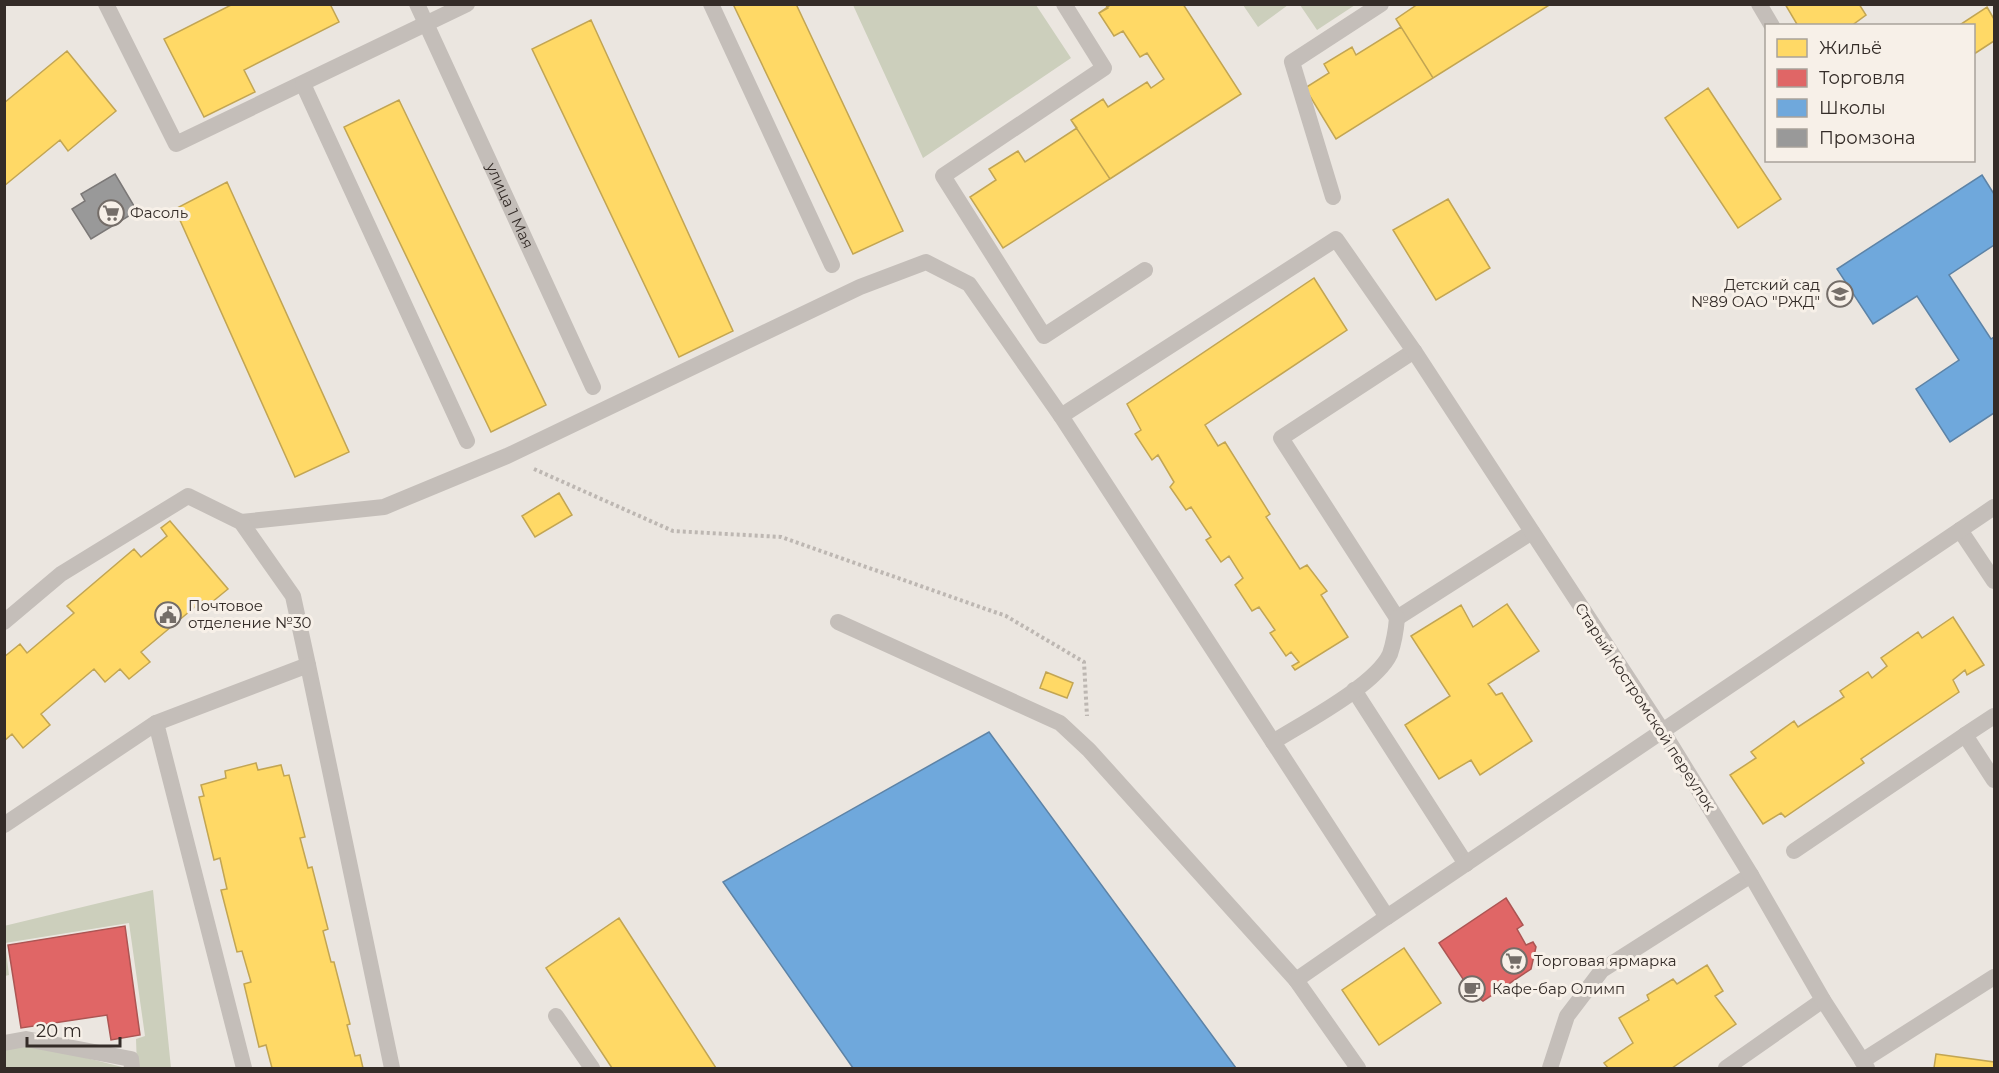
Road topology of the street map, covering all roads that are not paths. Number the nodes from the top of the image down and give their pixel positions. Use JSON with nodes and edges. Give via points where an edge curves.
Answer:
{"nodes":[{"id":1,"x":106,"y":4,"type":"edge"},
{"id":2,"x":417,"y":4,"type":"edge"},
{"id":3,"x":467,"y":4,"type":"edge"},
{"id":4,"x":711,"y":4,"type":"edge"},
{"id":5,"x":1064,"y":4,"type":"edge"},
{"id":6,"x":1381,"y":4,"type":"edge"},
{"id":7,"x":1759,"y":4,"type":"edge"},
{"id":8,"x":426,"y":24,"type":"junction"},
{"id":9,"x":1771,"y":24,"type":"edge"},
{"id":10,"x":303,"y":84,"type":"junction"},
{"id":11,"x":1333,"y":197,"type":"dead end"},
{"id":12,"x":832,"y":265,"type":"dead end"},
{"id":13,"x":1145,"y":270,"type":"dead end"},
{"id":14,"x":1414,"y":351,"type":"junction"},
{"id":15,"x":593,"y":387,"type":"dead end"},
{"id":16,"x":1061,"y":416,"type":"junction"},
{"id":17,"x":467,"y":441,"type":"dead end"},
{"id":18,"x":1995,"y":507,"type":"edge"},
{"id":19,"x":241,"y":522,"type":"junction"},
{"id":20,"x":1960,"y":530,"type":"junction"},
{"id":21,"x":1533,"y":532,"type":"junction"},
{"id":22,"x":1995,"y":581,"type":"edge"},
{"id":23,"x":1397,"y":618,"type":"junction"},
{"id":24,"x":4,"y":622,"type":"edge"},
{"id":25,"x":838,"y":622,"type":"dead end"},
{"id":26,"x":308,"y":665,"type":"junction"},
{"id":27,"x":1354,"y":690,"type":"junction"},
{"id":28,"x":1995,"y":716,"type":"edge"},
{"id":29,"x":156,"y":723,"type":"junction"},
{"id":30,"x":1663,"y":732,"type":"junction"},
{"id":31,"x":1965,"y":735,"type":"junction"},
{"id":32,"x":1273,"y":742,"type":"junction"},
{"id":33,"x":1995,"y":780,"type":"edge"},
{"id":34,"x":4,"y":825,"type":"edge"},
{"id":35,"x":1794,"y":851,"type":"dead end"},
{"id":36,"x":1466,"y":864,"type":"junction"},
{"id":37,"x":1751,"y":875,"type":"junction"},
{"id":38,"x":1387,"y":917,"type":"junction"},
{"id":39,"x":1995,"y":977,"type":"edge"},
{"id":40,"x":1296,"y":980,"type":"junction"},
{"id":41,"x":1823,"y":1000,"type":"junction"},
{"id":42,"x":556,"y":1016,"type":"dead end"},
{"id":43,"x":4,"y":1043,"type":"edge"},
{"id":44,"x":1865,"y":1065,"type":"edge"},
{"id":45,"x":132,"y":1068,"type":"edge"},
{"id":46,"x":244,"y":1068,"type":"edge"},
{"id":47,"x":392,"y":1068,"type":"edge"},
{"id":48,"x":592,"y":1068,"type":"edge"},
{"id":49,"x":1358,"y":1068,"type":"edge"},
{"id":50,"x":1550,"y":1068,"type":"edge"},
{"id":51,"x":1726,"y":1068,"type":"edge"}],
"edges":[{"from":1,"to":10,"type":"lane","via":[[176,144]]},
{"from":2,"to":8,"type":"lane","name":"улица 1 Мая"},
{"from":3,"to":8,"type":"lane"},
{"from":4,"to":12,"type":"lane"},
{"from":5,"to":13,"type":"lane","via":[[1104,68],[943,176],[1044,336]]},
{"from":6,"to":11,"type":"lane","via":[[1292,62]]},
{"from":7,"to":9,"type":"lane"},
{"from":8,"to":10,"type":"lane"},
{"from":8,"to":15,"type":"lane","name":"улица 1 Мая"},
{"from":10,"to":17,"type":"lane"},
{"from":14,"to":16,"type":"lane","name":"Старый Костромской переулок","via":[[1336,239]]},
{"from":14,"to":21,"type":"lane","name":"Старый Костромской переулок"},
{"from":14,"to":23,"type":"lane","via":[[1281,438]]},
{"from":16,"to":19,"type":"lane","via":[[969,284],[926,262],[860,287],[507,456],[384,507]]},
{"from":16,"to":32,"type":"lane"},
{"from":18,"to":20,"type":"lane"},
{"from":19,"to":24,"type":"lane","via":[[188,496],[61,574]]},
{"from":19,"to":26,"type":"lane","via":[[293,596]]},
{"from":20,"to":22,"type":"lane"},
{"from":20,"to":30,"type":"lane"},
{"from":21,"to":23,"type":"lane"},
{"from":21,"to":30,"type":"lane","name":"Старый Костромской переулок"},
{"from":23,"to":27,"type":"lane","via":[[1389,656]]},
{"from":25,"to":40,"type":"lane","via":[[1060,723],[1089,750]]},
{"from":26,"to":29,"type":"lane"},
{"from":26,"to":47,"type":"lane"},
{"from":27,"to":32,"type":"lane"},
{"from":27,"to":36,"type":"lane"},
{"from":28,"to":31,"type":"lane"},
{"from":29,"to":34,"type":"lane"},
{"from":29,"to":46,"type":"lane"},
{"from":30,"to":36,"type":"lane"},
{"from":30,"to":37,"type":"lane","name":"Старый Костромской переулок"},
{"from":31,"to":33,"type":"lane"},
{"from":31,"to":35,"type":"lane"},
{"from":32,"to":38,"type":"lane"},
{"from":36,"to":38,"type":"lane"},
{"from":37,"to":41,"type":"lane","name":"Старый Костромской переулок"},
{"from":37,"to":50,"type":"lane","via":[[1602,970],[1567,1016]]},
{"from":38,"to":40,"type":"lane"},
{"from":39,"to":44,"type":"lane"},
{"from":40,"to":49,"type":"lane"},
{"from":41,"to":44,"type":"lane","name":"Старый Костромской переулок"},
{"from":41,"to":51,"type":"lane"},
{"from":42,"to":48,"type":"lane"},
{"from":43,"to":45,"type":"lane","via":[[26,1039],[131,1059]]}]}
